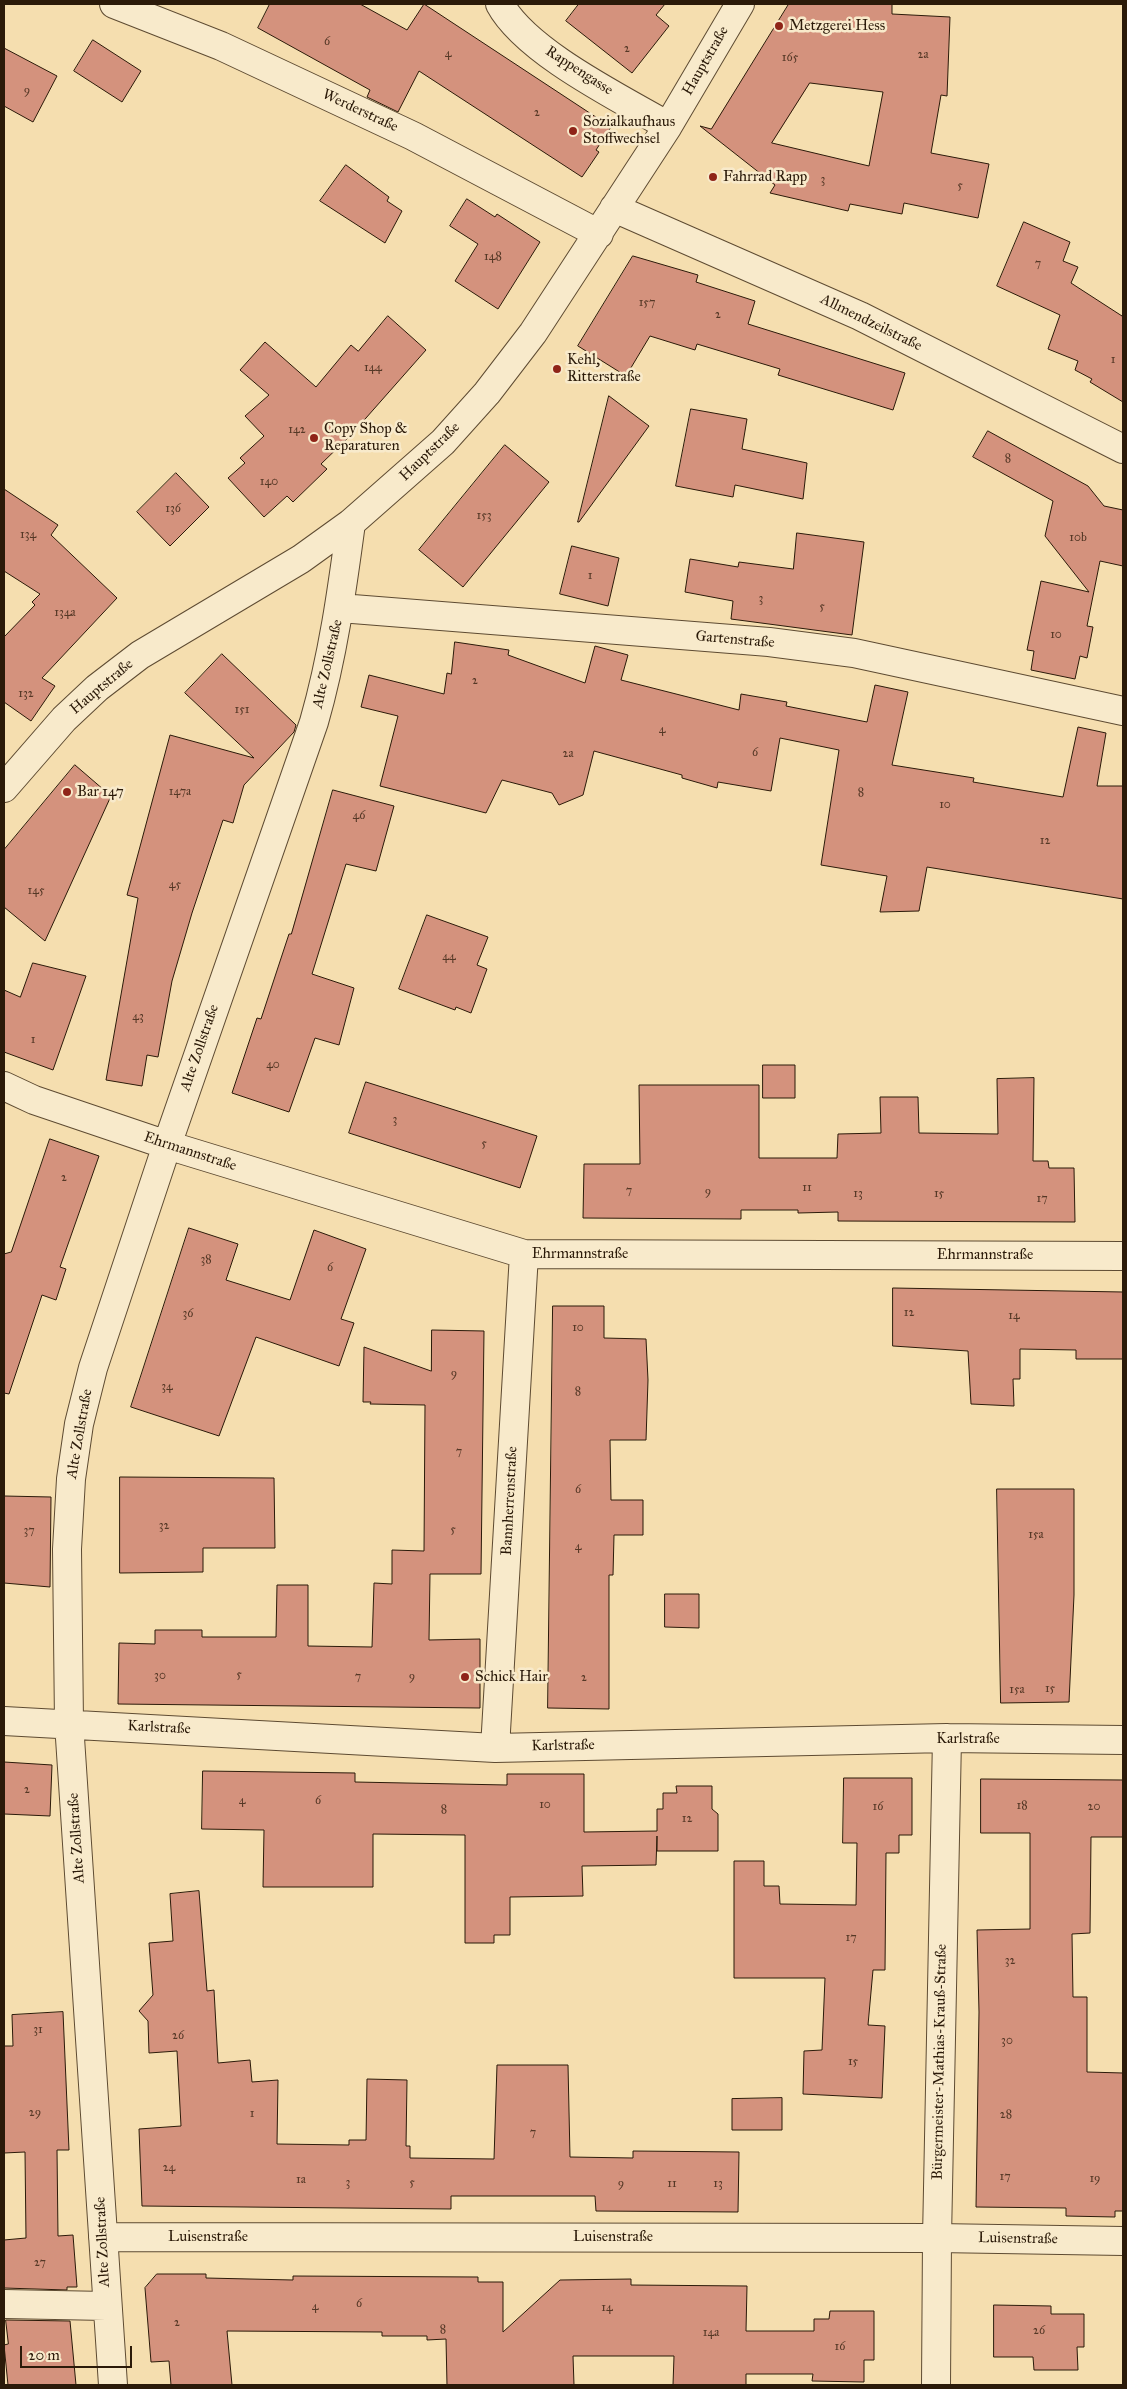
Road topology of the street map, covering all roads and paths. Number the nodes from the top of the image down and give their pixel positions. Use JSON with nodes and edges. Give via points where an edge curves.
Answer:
{"nodes":[{"id":1,"x":114,"y":4,"type":"edge"},
{"id":2,"x":500,"y":4,"type":"edge"},
{"id":3,"x":740,"y":4,"type":"edge"},
{"id":4,"x":668,"y":126,"type":"junction"},
{"id":5,"x":614,"y":208,"type":"junction"},
{"id":6,"x":599,"y":234,"type":"junction"},
{"id":7,"x":1123,"y":449,"type":"edge"},
{"id":8,"x":351,"y":523,"type":"junction"},
{"id":9,"x":340,"y":608,"type":"junction"},
{"id":10,"x":1123,"y":711,"type":"edge"},
{"id":11,"x":4,"y":788,"type":"edge"},
{"id":12,"x":4,"y":1086,"type":"edge"},
{"id":13,"x":167,"y":1145,"type":"junction"},
{"id":14,"x":524,"y":1254,"type":"junction"},
{"id":15,"x":1123,"y":1256,"type":"edge"},
{"id":16,"x":4,"y":1721,"type":"edge"},
{"id":17,"x":69,"y":1723,"type":"junction"},
{"id":18,"x":946,"y":1738,"type":"junction"},
{"id":19,"x":1123,"y":1740,"type":"edge"},
{"id":20,"x":495,"y":1748,"type":"junction"},
{"id":21,"x":103,"y":2237,"type":"junction"},
{"id":22,"x":937,"y":2238,"type":"junction"},
{"id":23,"x":1123,"y":2241,"type":"edge"},
{"id":24,"x":4,"y":2304,"type":"edge"},
{"id":25,"x":106,"y":2306,"type":"junction"},
{"id":26,"x":113,"y":2385,"type":"edge"},
{"id":27,"x":936,"y":2385,"type":"edge"}],
"edges":[{"from":1,"to":6,"type":"street","name":"Werderstraße","via":[[221,46],[413,136]]},
{"from":2,"to":4,"type":"street","name":"Rappengasse","via":[[507,16],[555,60]]},
{"from":3,"to":4,"type":"street","name":"Hauptstraße"},
{"from":4,"to":5,"type":"street","name":"Hauptstraße"},
{"from":5,"to":6,"type":"street","name":"Hauptstraße"},
{"from":5,"to":7,"type":"street","name":"Allmendzeilstraße","via":[[860,316]]},
{"from":6,"to":8,"type":"street","name":"Hauptstraße","via":[[533,333],[487,392],[443,442]]},
{"from":8,"to":9,"type":"street","name":"Alte Zollstraße"},
{"from":8,"to":11,"type":"street","name":"Hauptstraße","via":[[301,559],[140,655],[64,719]]},
{"from":9,"to":10,"type":"street","name":"Gartenstraße","via":[[769,642],[854,653]]},
{"from":9,"to":13,"type":"street","name":"Alte Zollstraße","via":[[328,673],[314,722]]},
{"from":12,"to":13,"type":"street","name":"Ehrmannstraße","via":[[34,1100]]},
{"from":13,"to":14,"type":"street","name":"Ehrmannstraße"},
{"from":13,"to":17,"type":"street","name":"Alte Zollstraße","via":[[93,1368],[79,1424],[71,1479],[68,1549]]},
{"from":14,"to":15,"type":"street","name":"Ehrmannstraße"},
{"from":14,"to":20,"type":"street","name":"Bannherrenstraße"},
{"from":16,"to":17,"type":"street","name":"Karlstraße"},
{"from":17,"to":20,"type":"street","name":"Karlstraße"},
{"from":17,"to":21,"type":"street","name":"Alte Zollstraße"},
{"from":18,"to":19,"type":"street","name":"Karlstraße"},
{"from":18,"to":20,"type":"street","name":"Karlstraße"},
{"from":18,"to":22,"type":"street","name":"Bürgermeister-Mathias-Krauß-Straße"},
{"from":21,"to":22,"type":"street","name":"Luisenstraße"},
{"from":21,"to":25,"type":"street","name":"Alte Zollstraße"},
{"from":22,"to":23,"type":"street","name":"Luisenstraße"},
{"from":22,"to":27,"type":"street","name":"Bürgermeister-Mathias-Krauß-Straße"},
{"from":24,"to":25,"type":"street"},
{"from":25,"to":26,"type":"street","name":"Alte Zollstraße"}]}
